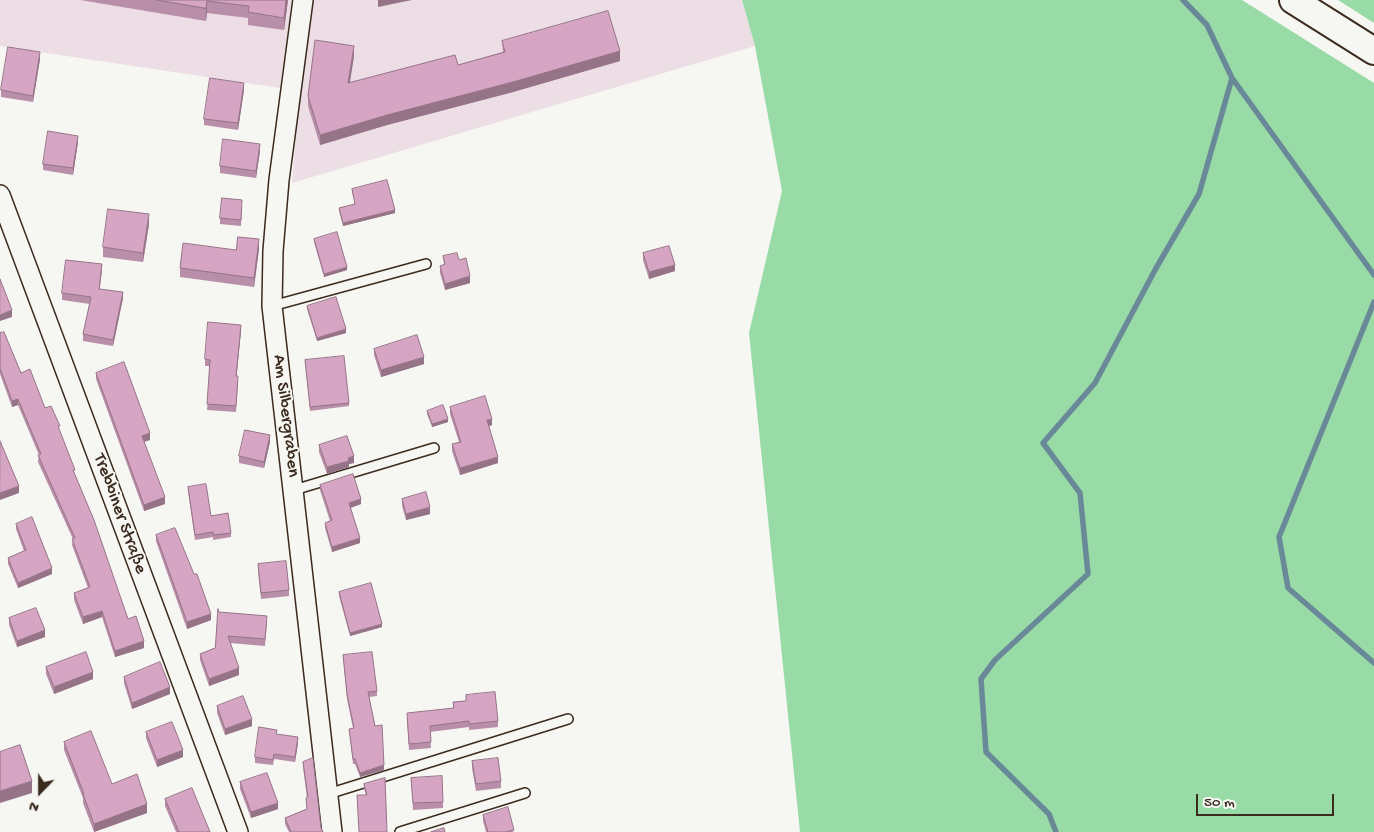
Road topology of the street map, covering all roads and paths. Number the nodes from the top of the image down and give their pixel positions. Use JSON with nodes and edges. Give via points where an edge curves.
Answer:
{"nodes":[{"id":1,"x":303,"y":0,"type":"edge"},
{"id":2,"x":1293,"y":0,"type":"edge"},
{"id":3,"x":1374,"y":51,"type":"edge"},
{"id":4,"x":0,"y":195,"type":"edge"},
{"id":5,"x":426,"y":264,"type":"dead end"},
{"id":6,"x":272,"y":306,"type":"junction"},
{"id":7,"x":434,"y":448,"type":"dead end"},
{"id":8,"x":294,"y":490,"type":"junction"},
{"id":9,"x":568,"y":718,"type":"dead end"},
{"id":10,"x":525,"y":793,"type":"dead end"},
{"id":11,"x":328,"y":794,"type":"junction"},
{"id":12,"x":238,"y":832,"type":"edge"},
{"id":13,"x":332,"y":832,"type":"edge"},
{"id":14,"x":400,"y":832,"type":"edge"}],
"edges":[{"from":1,"to":6,"type":"street","name":"Am Silbergraben","via":[[279,180]]},
{"from":2,"to":3,"type":"main road"},
{"from":4,"to":12,"type":"street","name":"Trebbiner Straße"},
{"from":5,"to":6,"type":"lane"},
{"from":6,"to":8,"type":"street","name":"Am Silbergraben"},
{"from":7,"to":8,"type":"lane"},
{"from":8,"to":11,"type":"street","name":"Am Silbergraben"},
{"from":9,"to":11,"type":"lane"},
{"from":10,"to":14,"type":"lane"},
{"from":11,"to":13,"type":"street","name":"Am Silbergraben"}]}
